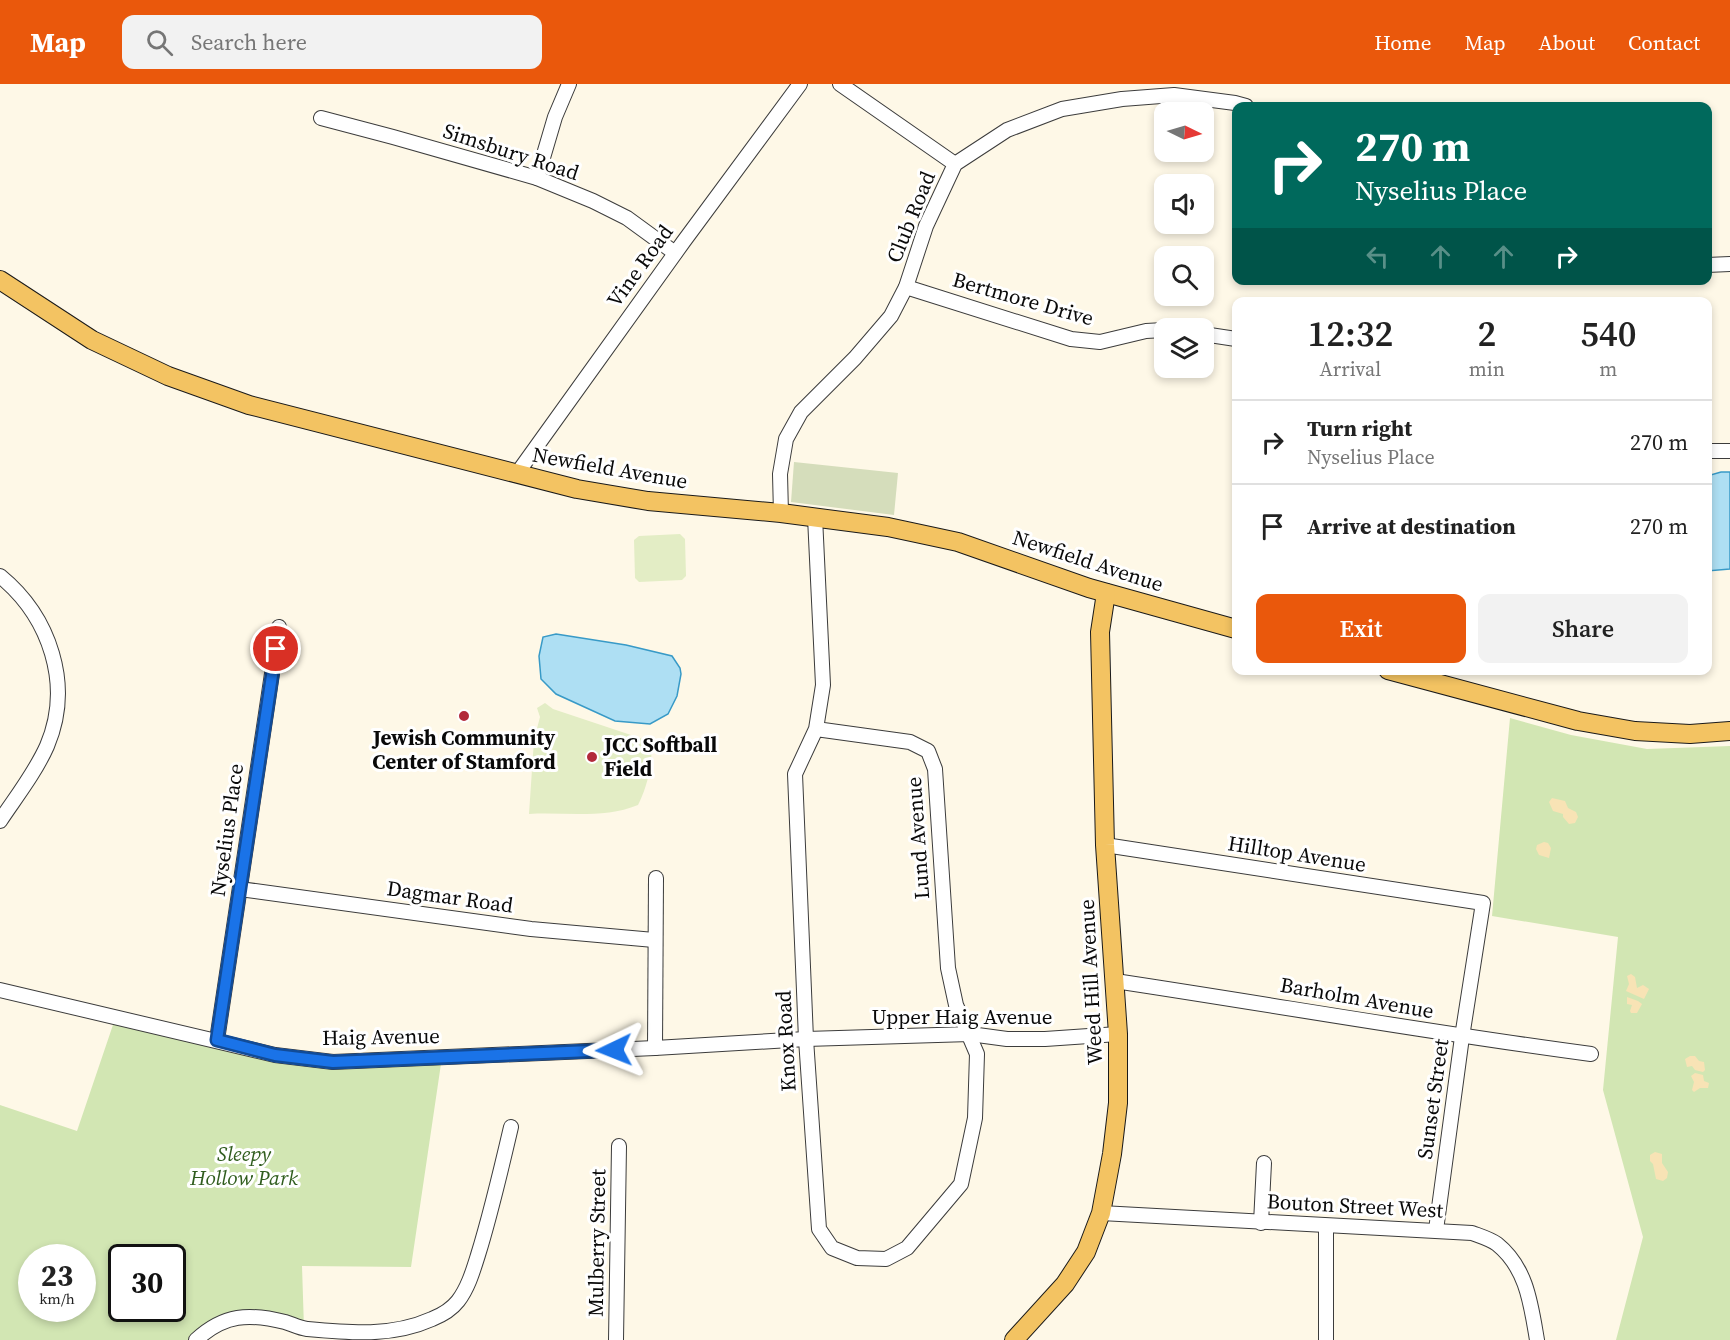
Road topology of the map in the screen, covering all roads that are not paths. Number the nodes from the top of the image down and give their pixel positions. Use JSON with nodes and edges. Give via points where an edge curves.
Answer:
{"nodes":[{"id":1,"x":569,"y":84,"type":"edge"},
{"id":2,"x":800,"y":84,"type":"edge"},
{"id":3,"x":840,"y":84,"type":"edge"},
{"id":4,"x":1232,"y":103,"type":"edge"},
{"id":5,"x":321,"y":118,"type":"dead end"},
{"id":6,"x":955,"y":164,"type":"junction"},
{"id":7,"x":537,"y":178,"type":"junction"},
{"id":8,"x":675,"y":253,"type":"junction"},
{"id":9,"x":1730,"y":264,"type":"edge"},
{"id":10,"x":1712,"y":265,"type":"edge"},
{"id":11,"x":0,"y":280,"type":"edge"},
{"id":12,"x":906,"y":287,"type":"junction"},
{"id":13,"x":1154,"y":331,"type":"edge"},
{"id":14,"x":1214,"y":336,"type":"edge"},
{"id":15,"x":1232,"y":338,"type":"edge"},
{"id":16,"x":1712,"y":451,"type":"edge"},
{"id":17,"x":1730,"y":451,"type":"edge"},
{"id":18,"x":516,"y":475,"type":"junction"},
{"id":19,"x":781,"y":513,"type":"junction"},
{"id":20,"x":815,"y":517,"type":"junction"},
{"id":21,"x":0,"y":576,"type":"edge"},
{"id":22,"x":1106,"y":593,"type":"junction"},
{"id":23,"x":279,"y":627,"type":"dead end"},
{"id":24,"x":1232,"y":628,"type":"edge"},
{"id":25,"x":1406,"y":675,"type":"edge"},
{"id":26,"x":816,"y":729,"type":"junction"},
{"id":27,"x":1730,"y":731,"type":"edge"},
{"id":28,"x":0,"y":821,"type":"edge"},
{"id":29,"x":1105,"y":845,"type":"junction"},
{"id":30,"x":657,"y":878,"type":"dead end"},
{"id":31,"x":240,"y":889,"type":"junction"},
{"id":32,"x":1483,"y":903,"type":"joint"},
{"id":33,"x":654,"y":940,"type":"junction"},
{"id":34,"x":1115,"y":981,"type":"junction"},
{"id":35,"x":0,"y":990,"type":"edge"},
{"id":36,"x":970,"y":1034,"type":"junction"},
{"id":37,"x":1118,"y":1034,"type":"junction"},
{"id":38,"x":1462,"y":1037,"type":"junction"},
{"id":39,"x":806,"y":1039,"type":"junction"},
{"id":40,"x":217,"y":1040,"type":"junction"},
{"id":41,"x":655,"y":1048,"type":"junction"},
{"id":42,"x":1591,"y":1054,"type":"dead end"},
{"id":43,"x":511,"y":1127,"type":"dead end"},
{"id":44,"x":619,"y":1146,"type":"dead end"},
{"id":45,"x":1264,"y":1163,"type":"dead end"},
{"id":46,"x":1101,"y":1213,"type":"junction"},
{"id":47,"x":1261,"y":1223,"type":"junction"},
{"id":48,"x":1326,"y":1226,"type":"junction"},
{"id":49,"x":1436,"y":1230,"type":"junction"},
{"id":50,"x":304,"y":1334,"type":"edge"},
{"id":51,"x":196,"y":1340,"type":"edge"},
{"id":52,"x":616,"y":1340,"type":"edge"},
{"id":53,"x":1014,"y":1340,"type":"edge"},
{"id":54,"x":1326,"y":1340,"type":"edge"},
{"id":55,"x":1537,"y":1340,"type":"edge"}],
"edges":[{"from":1,"to":7,"type":"street"},
{"from":2,"to":8,"type":"street","name":"Vine Road"},
{"from":3,"to":6,"type":"street"},
{"from":4,"to":6,"type":"street","name":"Club Road","via":[[1174,95],[1062,109],[1007,130]]},
{"from":5,"to":7,"type":"street","name":"Simsbury Road"},
{"from":6,"to":12,"type":"street","name":"Club Road","via":[[926,226]]},
{"from":7,"to":8,"type":"street","name":"Simsbury Road","via":[[627,218]]},
{"from":8,"to":18,"type":"street","name":"Vine Road"},
{"from":9,"to":10,"type":"street"},
{"from":11,"to":18,"type":"main road","name":"Newfield Avenue","via":[[92,340],[168,376],[249,405]]},
{"from":12,"to":13,"type":"street","name":"Bertmore Drive","via":[[1071,339],[1100,342]]},
{"from":12,"to":19,"type":"street","name":"Club Road","via":[[891,316],[801,412],[786,439],[780,474]]},
{"from":14,"to":15,"type":"street"},
{"from":16,"to":17,"type":"street"},
{"from":18,"to":19,"type":"main road","name":"Newfield Avenue","via":[[648,501]]},
{"from":19,"to":20,"type":"main road","name":"Newfield Avenue"},
{"from":20,"to":22,"type":"main road","name":"Newfield Avenue","via":[[958,542]]},
{"from":20,"to":26,"type":"street","name":"Knox Road","via":[[823,685]]},
{"from":21,"to":28,"type":"street","via":[[15,588],[44,628],[57,672],[57,701],[47,746]]},
{"from":22,"to":24,"type":"main road","name":"Newfield Avenue"},
{"from":22,"to":29,"type":"main road","name":"Weed Hill Avenue","via":[[1100,632]]},
{"from":23,"to":31,"type":"street","name":"Nyselius Place"},
{"from":25,"to":27,"type":"main road","via":[[1558,716],[1635,731]]},
{"from":26,"to":36,"type":"street","name":"Lund Avenue","via":[[910,742],[928,751],[935,769],[948,968],[956,1005]]},
{"from":26,"to":39,"type":"street","name":"Knox Road","via":[[795,774]]},
{"from":29,"to":32,"type":"street","name":"Hilltop Avenue"},
{"from":29,"to":34,"type":"main road","name":"Weed Hill Avenue"},
{"from":30,"to":33,"type":"street"},
{"from":31,"to":33,"type":"street","name":"Dagmar Road","via":[[531,929]]},
{"from":31,"to":40,"type":"street","name":"Nyselius Place"},
{"from":32,"to":38,"type":"street","name":"Sunset Street"},
{"from":33,"to":41,"type":"street"},
{"from":34,"to":37,"type":"main road","name":"Weed Hill Avenue"},
{"from":34,"to":38,"type":"street","name":"Barholm Avenue"},
{"from":35,"to":40,"type":"street","name":"Haig Avenue"},
{"from":36,"to":37,"type":"street","name":"Upper Haig Avenue","via":[[1007,1039]]},
{"from":36,"to":39,"type":"street","name":"Upper Haig Avenue"},
{"from":36,"to":39,"type":"street","name":"Knox Road","via":[[977,1054],[975,1119],[961,1184],[907,1248],[886,1259],[857,1258],[832,1248],[819,1229]]},
{"from":37,"to":46,"type":"main road","name":"Weed Hill Avenue","via":[[1118,1103]]},
{"from":38,"to":42,"type":"street","name":"Barholm Avenue"},
{"from":38,"to":49,"type":"street","name":"Sunset Street"},
{"from":39,"to":41,"type":"street","name":"Haig Avenue"},
{"from":40,"to":41,"type":"street","name":"Haig Avenue","via":[[275,1055],[333,1062]]},
{"from":43,"to":50,"type":"street","via":[[474,1267],[466,1288],[447,1313],[395,1332]]},
{"from":44,"to":52,"type":"street","name":"Mulberry Street"},
{"from":45,"to":47,"type":"street"},
{"from":46,"to":47,"type":"street","name":"Bouton Street West"},
{"from":46,"to":53,"type":"main road","name":"Weed Hill Avenue","via":[[1086,1252],[1065,1284]]},
{"from":47,"to":48,"type":"street","name":"Bouton Street West"},
{"from":48,"to":49,"type":"street","name":"Bouton Street West"},
{"from":48,"to":54,"type":"street"},
{"from":49,"to":55,"type":"street","name":"Bouton Street West","via":[[1472,1233],[1495,1243],[1516,1262],[1529,1293]]},
{"from":50,"to":51,"type":"street","via":[[270,1319],[242,1317],[223,1321]]}]}
